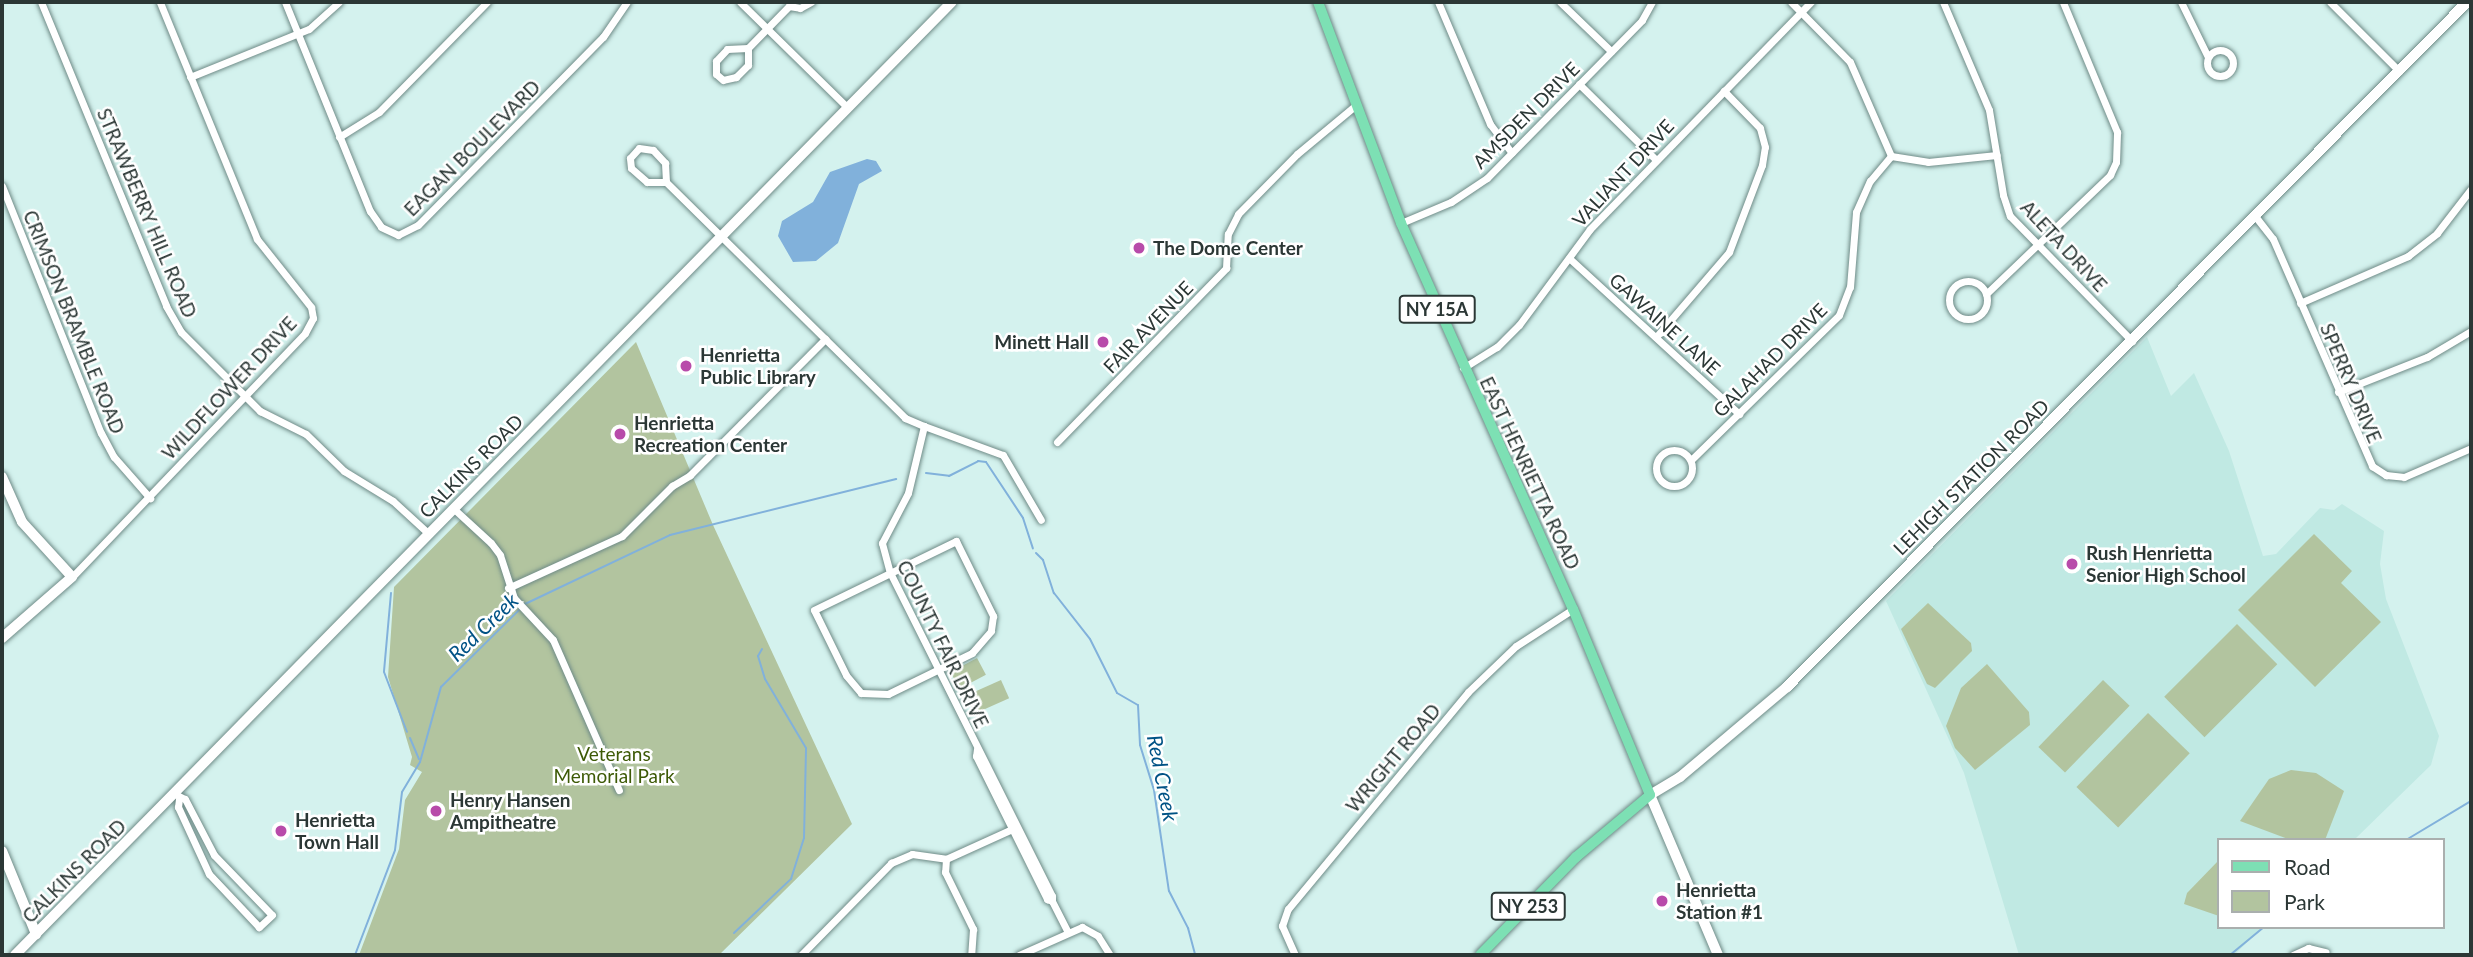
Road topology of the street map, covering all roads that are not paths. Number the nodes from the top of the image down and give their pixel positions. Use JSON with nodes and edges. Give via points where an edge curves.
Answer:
{"nodes":[{"id":1,"x":41,"y":2,"type":"edge"},
{"id":2,"x":160,"y":2,"type":"edge"},
{"id":3,"x":285,"y":2,"type":"edge"},
{"id":4,"x":339,"y":2,"type":"edge"},
{"id":5,"x":487,"y":2,"type":"edge"},
{"id":6,"x":627,"y":2,"type":"edge"},
{"id":7,"x":740,"y":2,"type":"edge"},
{"id":8,"x":811,"y":2,"type":"edge"},
{"id":9,"x":952,"y":2,"type":"edge"},
{"id":10,"x":1318,"y":2,"type":"edge"},
{"id":11,"x":1438,"y":2,"type":"edge"},
{"id":12,"x":1560,"y":2,"type":"edge"},
{"id":13,"x":1653,"y":2,"type":"edge"},
{"id":14,"x":1791,"y":2,"type":"edge"},
{"id":15,"x":1811,"y":2,"type":"edge"},
{"id":16,"x":1943,"y":2,"type":"edge"},
{"id":17,"x":2063,"y":2,"type":"edge"},
{"id":18,"x":2181,"y":2,"type":"edge"},
{"id":19,"x":2330,"y":2,"type":"edge"},
{"id":20,"x":2467,"y":2,"type":"edge"},
{"id":21,"x":788,"y":4,"type":"edge"},
{"id":22,"x":2471,"y":7,"type":"edge"},
{"id":23,"x":1801,"y":12,"type":"junction"},
{"id":24,"x":767,"y":28,"type":"junction"},
{"id":25,"x":298,"y":34,"type":"junction"},
{"id":26,"x":748,"y":48,"type":"junction"},
{"id":27,"x":1611,"y":51,"type":"junction"},
{"id":28,"x":2208,"y":57,"type":"dead end"},
{"id":29,"x":2399,"y":71,"type":"junction"},
{"id":30,"x":190,"y":77,"type":"junction"},
{"id":31,"x":1579,"y":84,"type":"junction"},
{"id":32,"x":1724,"y":90,"type":"junction"},
{"id":33,"x":1356,"y":105,"type":"junction"},
{"id":34,"x":848,"y":108,"type":"junction"},
{"id":35,"x":339,"y":137,"type":"junction"},
{"id":36,"x":1512,"y":153,"type":"junction"},
{"id":37,"x":1997,"y":155,"type":"junction"},
{"id":38,"x":1891,"y":156,"type":"junction"},
{"id":39,"x":1656,"y":160,"type":"junction"},
{"id":40,"x":666,"y":183,"type":"junction"},
{"id":41,"x":2,"y":186,"type":"edge"},
{"id":42,"x":2471,"y":189,"type":"edge"},
{"id":43,"x":2255,"y":216,"type":"junction"},
{"id":44,"x":1401,"y":223,"type":"junction"},
{"id":45,"x":721,"y":238,"type":"junction"},
{"id":46,"x":2038,"y":247,"type":"junction"},
{"id":47,"x":1569,"y":258,"type":"junction"},
{"id":48,"x":1986,"y":294,"type":"junction"},
{"id":49,"x":2300,"y":303,"type":"junction"},
{"id":50,"x":2471,"y":331,"type":"edge"},
{"id":51,"x":1656,"y":337,"type":"junction"},
{"id":52,"x":825,"y":339,"type":"junction"},
{"id":53,"x":2132,"y":341,"type":"junction"},
{"id":54,"x":1463,"y":369,"type":"junction"},
{"id":55,"x":2338,"y":392,"type":"junction"},
{"id":56,"x":243,"y":396,"type":"junction"},
{"id":57,"x":1740,"y":414,"type":"junction"},
{"id":58,"x":924,"y":426,"type":"junction"},
{"id":59,"x":1057,"y":442,"type":"dead end"},
{"id":60,"x":2471,"y":448,"type":"edge"},
{"id":61,"x":1691,"y":460,"type":"junction"},
{"id":62,"x":2,"y":477,"type":"edge"},
{"id":63,"x":150,"y":498,"type":"junction"},
{"id":64,"x":454,"y":509,"type":"junction"},
{"id":65,"x":1041,"y":520,"type":"dead end"},
{"id":66,"x":429,"y":534,"type":"junction"},
{"id":67,"x":890,"y":573,"type":"junction"},
{"id":68,"x":72,"y":577,"type":"junction"},
{"id":69,"x":508,"y":588,"type":"junction"},
{"id":70,"x":1573,"y":609,"type":"junction"},
{"id":71,"x":2,"y":638,"type":"edge"},
{"id":72,"x":937,"y":670,"type":"junction"},
{"id":73,"x":977,"y":749,"type":"junction"},
{"id":74,"x":619,"y":790,"type":"dead end"},
{"id":75,"x":1650,"y":795,"type":"junction"},
{"id":76,"x":177,"y":796,"type":"junction"},
{"id":77,"x":1012,"y":829,"type":"junction"},
{"id":78,"x":2,"y":851,"type":"edge"},
{"id":79,"x":946,"y":859,"type":"junction"},
{"id":80,"x":1052,"y":901,"type":"junction"},
{"id":81,"x":1067,"y":932,"type":"junction"},
{"id":82,"x":36,"y":934,"type":"junction"},
{"id":83,"x":2326,"y":953,"type":"dead end"},
{"id":84,"x":15,"y":955,"type":"edge"},
{"id":85,"x":801,"y":955,"type":"edge"},
{"id":86,"x":971,"y":955,"type":"edge"},
{"id":87,"x":1018,"y":955,"type":"edge"},
{"id":88,"x":1110,"y":955,"type":"edge"},
{"id":89,"x":1295,"y":955,"type":"edge"},
{"id":90,"x":1480,"y":955,"type":"edge"},
{"id":91,"x":1718,"y":955,"type":"edge"},
{"id":92,"x":2293,"y":955,"type":"edge"}],
"edges":[{"from":1,"to":56,"type":"street","name":"STRAWBERRY HILL ROAD","via":[[166,306],[191,344]]},
{"from":2,"to":30,"type":"street","name":"WILDFLOWER DRIVE"},
{"from":3,"to":25,"type":"street","name":"EAGAN BOULEVARD"},
{"from":4,"to":25,"type":"street"},
{"from":5,"to":35,"type":"street","via":[[379,112]]},
{"from":6,"to":35,"type":"street","name":"EAGAN BOULEVARD","via":[[603,37],[405,234],[392,234],[375,220]]},
{"from":7,"to":24,"type":"street"},
{"from":8,"to":21,"type":"street","via":[[800,8]]},
{"from":9,"to":34,"type":"main road","name":"CALKINS ROAD"},
{"from":10,"to":33,"type":"main road","name":"EAST HENRIETTA ROAD","number":"NY 15A"},
{"from":11,"to":36,"type":"street","via":[[1490,124]]},
{"from":12,"to":27,"type":"street"},
{"from":13,"to":27,"type":"street","name":"AMSDEN DRIVE"},
{"from":14,"to":23,"type":"street"},
{"from":15,"to":23,"type":"street","name":"VALIANT DRIVE"},
{"from":16,"to":37,"type":"street","name":"ALETA DRIVE","via":[[1989,110]]},
{"from":17,"to":46,"type":"street","via":[[2117,132],[2118,156],[2110,175]]},
{"from":18,"to":28,"type":"street"},
{"from":19,"to":29,"type":"street"},
{"from":20,"to":22,"type":"street"},
{"from":20,"to":29,"type":"main road","name":"LEHIGH STATION ROAD","number":"NY 253"},
{"from":21,"to":24,"type":"street"},
{"from":23,"to":32,"type":"street","name":"VALIANT DRIVE"},
{"from":23,"to":38,"type":"street","via":[[1850,62]]},
{"from":24,"to":26,"type":"street"},
{"from":24,"to":34,"type":"street"},
{"from":25,"to":30,"type":"street"},
{"from":25,"to":35,"type":"street","name":"EAGAN BOULEVARD"},
{"from":26,"to":26,"type":"street","via":[[727,49],[716,61],[716,74],[723,80],[736,77],[748,65]]},
{"from":27,"to":31,"type":"street","name":"AMSDEN DRIVE"},
{"from":29,"to":43,"type":"main road","name":"LEHIGH STATION ROAD","number":"NY 253"},
{"from":30,"to":56,"type":"street","name":"WILDFLOWER DRIVE","via":[[257,239],[313,315],[309,329]]},
{"from":31,"to":36,"type":"street","name":"AMSDEN DRIVE"},
{"from":31,"to":39,"type":"street"},
{"from":32,"to":39,"type":"street","name":"VALIANT DRIVE"},
{"from":32,"to":51,"type":"street","via":[[1753,119],[1764,140],[1757,184],[1729,252]]},
{"from":33,"to":44,"type":"main road","name":"EAST HENRIETTA ROAD","number":"NY 15A"},
{"from":33,"to":59,"type":"street","name":"FAIR AVENUE","via":[[1297,154],[1238,214],[1228,234],[1226,268]]},
{"from":34,"to":45,"type":"main road","name":"CALKINS ROAD"},
{"from":36,"to":44,"type":"street","name":"AMSDEN DRIVE","via":[[1463,195]]},
{"from":37,"to":38,"type":"street","via":[[1928,162]]},
{"from":37,"to":46,"type":"street","name":"ALETA DRIVE","via":[[2006,207]]},
{"from":38,"to":57,"type":"street","name":"GALAHAD DRIVE","via":[[1870,181],[1856,212],[1850,287],[1839,315]]},
{"from":39,"to":47,"type":"street","name":"VALIANT DRIVE"},
{"from":40,"to":40,"type":"street","via":[[665,163],[653,150],[639,148],[629,158],[631,168],[647,182]]},
{"from":40,"to":45,"type":"street"},
{"from":41,"to":63,"type":"street","name":"CRIMSON BRAMBLE ROAD","via":[[101,433],[114,457]]},
{"from":42,"to":49,"type":"street","via":[[2437,233],[2408,256]]},
{"from":43,"to":49,"type":"street","name":"SPERRY DRIVE","via":[[2273,239]]},
{"from":43,"to":53,"type":"main road","name":"LEHIGH STATION ROAD","number":"NY 253"},
{"from":44,"to":54,"type":"main road","name":"EAST HENRIETTA ROAD","number":"NY 15A"},
{"from":45,"to":52,"type":"street"},
{"from":45,"to":64,"type":"main road","name":"CALKINS ROAD"},
{"from":46,"to":48,"type":"street"},
{"from":46,"to":53,"type":"street","name":"ALETA DRIVE"},
{"from":47,"to":51,"type":"street","name":"GAWAINE LANE"},
{"from":47,"to":54,"type":"street","name":"VALIANT DRIVE","via":[[1519,325],[1497,347]]},
{"from":48,"to":48,"type":"street","via":[[1978,285],[1961,283],[1950,297],[1951,309],[1960,317],[1973,318],[1983,312]]},
{"from":49,"to":55,"type":"street","name":"SPERRY DRIVE"},
{"from":50,"to":55,"type":"street","via":[[2427,357]]},
{"from":51,"to":57,"type":"street","name":"GAWAINE LANE"},
{"from":52,"to":58,"type":"street","via":[[905,418]]},
{"from":52,"to":69,"type":"street","via":[[690,475],[672,486],[622,536]]},
{"from":53,"to":75,"type":"main road","name":"LEHIGH STATION ROAD","number":"NY 253","via":[[1787,687],[1680,777]]},
{"from":54,"to":70,"type":"main road","name":"EAST HENRIETTA ROAD","number":"NY 15A"},
{"from":55,"to":60,"type":"street","name":"SPERRY DRIVE","via":[[2368,460],[2386,475],[2404,477]]},
{"from":56,"to":63,"type":"street","name":"WILDFLOWER DRIVE"},
{"from":56,"to":66,"type":"street","name":"STRAWBERRY HILL ROAD","via":[[277,422],[306,434],[344,471],[393,501]]},
{"from":57,"to":61,"type":"street","name":"GALAHAD DRIVE"},
{"from":58,"to":65,"type":"street","via":[[1003,455]]},
{"from":58,"to":67,"type":"street","name":"COUNTY FAIR DRIVE","via":[[908,493],[882,543]]},
{"from":61,"to":61,"type":"street","name":"GALAHAD DRIVE","via":[[1682,452],[1670,451],[1660,458],[1658,475],[1665,484],[1682,485],[1690,477]]},
{"from":62,"to":68,"type":"main road","via":[[22,522]]},
{"from":63,"to":68,"type":"street","name":"WILDFLOWER DRIVE"},
{"from":64,"to":66,"type":"main road","name":"CALKINS ROAD"},
{"from":64,"to":69,"type":"street","via":[[500,555]]},
{"from":66,"to":76,"type":"main road","name":"CALKINS ROAD"},
{"from":67,"to":72,"type":"street","name":"COUNTY FAIR DRIVE"},
{"from":67,"to":72,"type":"street","via":[[956,541],[993,616],[991,631],[980,646]]},
{"from":67,"to":72,"type":"street","via":[[814,610],[846,675],[861,693],[884,696]]},
{"from":68,"to":71,"type":"main road","name":"WILDFLOWER DRIVE"},
{"from":69,"to":74,"type":"street","via":[[556,647]]},
{"from":70,"to":75,"type":"main road","name":"EAST HENRIETTA ROAD","number":"NY 15A"},
{"from":70,"to":89,"type":"street","name":"WRIGHT ROAD","via":[[1516,646],[1468,692],[1288,909],[1282,926]]},
{"from":72,"to":73,"type":"street","name":"COUNTY FAIR DRIVE"},
{"from":73,"to":77,"type":"street","name":"COUNTY FAIR DRIVE","via":[[976,756]]},
{"from":73,"to":80,"type":"street","name":"COUNTY FAIR DRIVE"},
{"from":75,"to":90,"type":"main road","name":"LEHIGH STATION ROAD","number":"NY 253","via":[[1576,857]]},
{"from":75,"to":91,"type":"main road","name":"EAST HENRIETTA ROAD","number":"NY 15A"},
{"from":76,"to":76,"type":"street","via":[[209,874],[259,927],[272,915],[214,855],[186,799]]},
{"from":76,"to":82,"type":"main road","name":"CALKINS ROAD"},
{"from":77,"to":79,"type":"street"},
{"from":77,"to":80,"type":"street","name":"COUNTY FAIR DRIVE"},
{"from":78,"to":82,"type":"main road"},
{"from":79,"to":85,"type":"street","via":[[912,854],[891,863]]},
{"from":79,"to":86,"type":"street","via":[[945,872],[972,929]]},
{"from":80,"to":81,"type":"street","name":"COUNTY FAIR DRIVE"},
{"from":81,"to":87,"type":"street"},
{"from":81,"to":88,"type":"street","via":[[1090,929]]},
{"from":82,"to":84,"type":"main road","name":"CALKINS ROAD"},
{"from":83,"to":92,"type":"street","via":[[2308,948]]}]}
